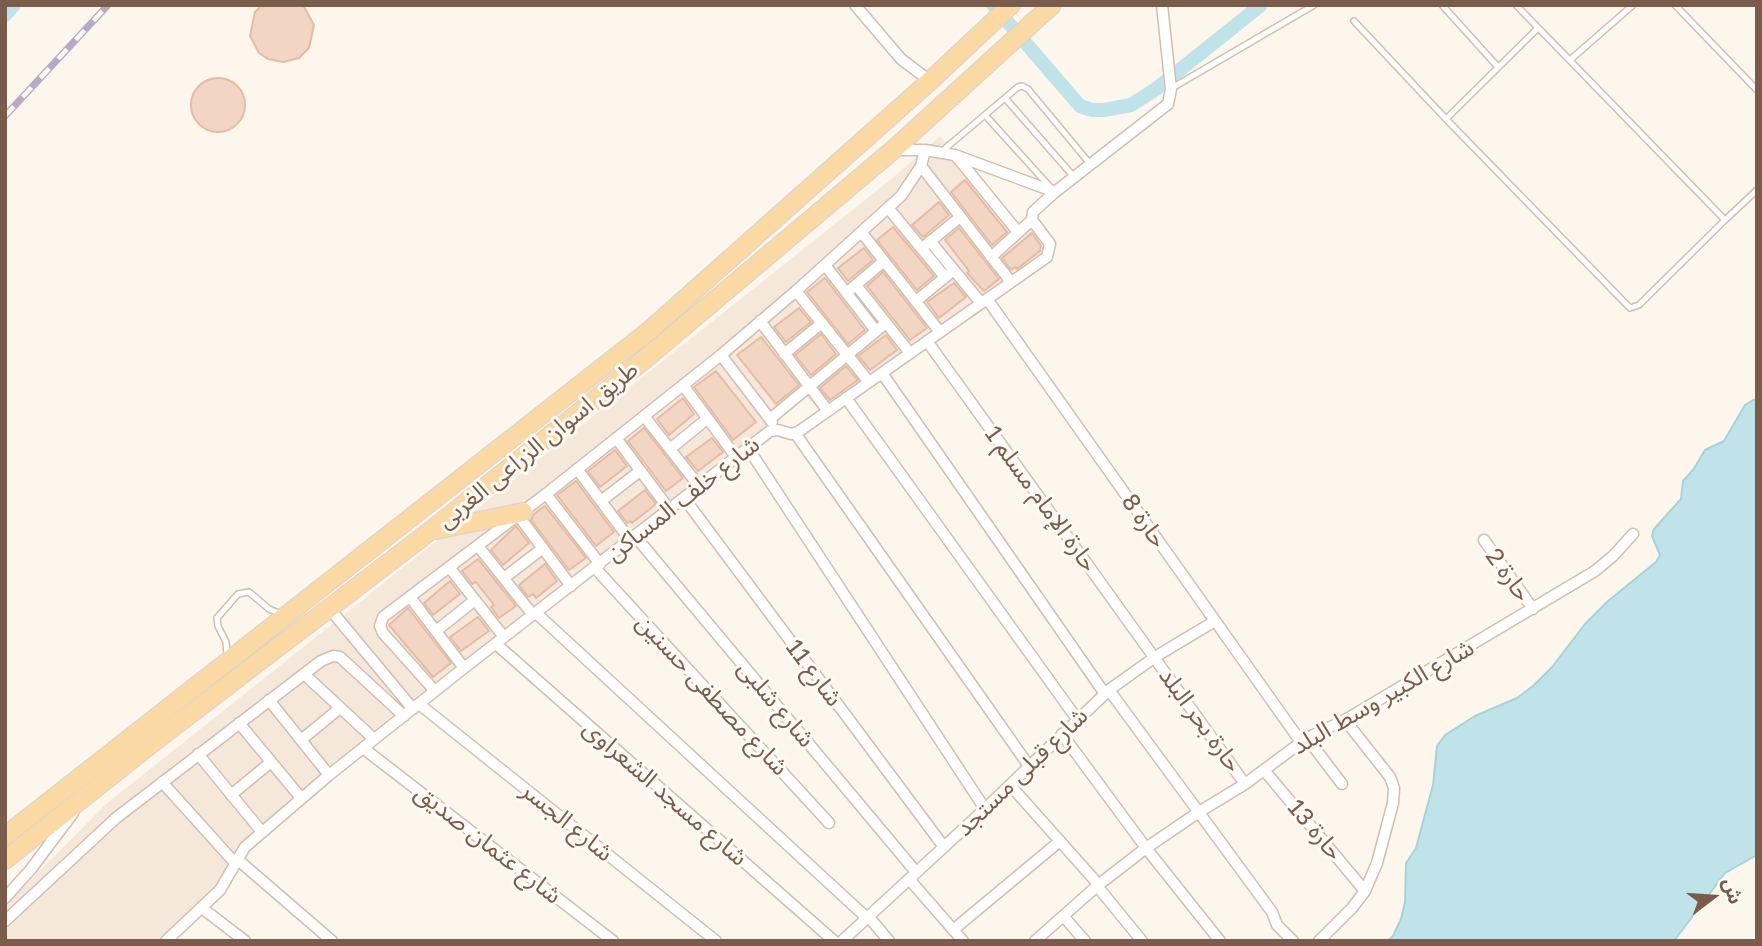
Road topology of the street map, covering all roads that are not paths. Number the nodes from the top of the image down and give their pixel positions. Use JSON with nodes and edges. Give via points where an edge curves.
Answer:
{"nodes":[{"id":1,"x":855,"y":5,"type":"edge"},
{"id":2,"x":1011,"y":5,"type":"edge"},
{"id":3,"x":1052,"y":5,"type":"edge"},
{"id":4,"x":1162,"y":5,"type":"edge"},
{"id":5,"x":1314,"y":5,"type":"edge"},
{"id":6,"x":1442,"y":5,"type":"edge"},
{"id":7,"x":1516,"y":5,"type":"edge"},
{"id":8,"x":1633,"y":5,"type":"edge"},
{"id":9,"x":1675,"y":5,"type":"edge"},
{"id":10,"x":1354,"y":21,"type":"dead end"},
{"id":11,"x":1538,"y":28,"type":"junction"},
{"id":12,"x":1570,"y":60,"type":"junction"},
{"id":13,"x":1498,"y":66,"type":"junction"},
{"id":14,"x":930,"y":81,"type":"junction"},
{"id":15,"x":1171,"y":86,"type":"junction"},
{"id":16,"x":1757,"y":90,"type":"edge"},
{"id":17,"x":1005,"y":98,"type":"junction"},
{"id":18,"x":985,"y":115,"type":"junction"},
{"id":19,"x":1446,"y":119,"type":"junction"},
{"id":20,"x":893,"y":150,"type":"junction"},
{"id":21,"x":925,"y":150,"type":"junction"},
{"id":22,"x":942,"y":152,"type":"junction"},
{"id":23,"x":955,"y":155,"type":"junction"},
{"id":24,"x":1091,"y":165,"type":"junction"},
{"id":25,"x":921,"y":166,"type":"junction"},
{"id":26,"x":1074,"y":177,"type":"junction"},
{"id":27,"x":1757,"y":190,"type":"edge"},
{"id":28,"x":1055,"y":192,"type":"junction"},
{"id":29,"x":889,"y":209,"type":"junction"},
{"id":30,"x":960,"y":217,"type":"junction"},
{"id":31,"x":1032,"y":220,"type":"junction"},
{"id":32,"x":1725,"y":220,"type":"junction"},
{"id":33,"x":1018,"y":232,"type":"junction"},
{"id":34,"x":862,"y":233,"type":"junction"},
{"id":35,"x":926,"y":244,"type":"junction"},
{"id":36,"x":991,"y":257,"type":"junction"},
{"id":37,"x":884,"y":261,"type":"junction"},
{"id":38,"x":825,"y":265,"type":"junction"},
{"id":39,"x":949,"y":273,"type":"junction"},
{"id":40,"x":1011,"y":282,"type":"junction"},
{"id":41,"x":856,"y":285,"type":"junction"},
{"id":42,"x":796,"y":291,"type":"junction"},
{"id":43,"x":846,"y":293,"type":"junction"},
{"id":44,"x":984,"y":301,"type":"junction"},
{"id":45,"x":916,"y":302,"type":"junction"},
{"id":46,"x":760,"y":321,"type":"junction"},
{"id":47,"x":822,"y":323,"type":"junction"},
{"id":48,"x":886,"y":323,"type":"junction"},
{"id":49,"x":876,"y":331,"type":"junction"},
{"id":50,"x":940,"y":332,"type":"junction"},
{"id":51,"x":927,"y":341,"type":"junction"},
{"id":52,"x":910,"y":353,"type":"junction"},
{"id":53,"x":784,"y":354,"type":"junction"},
{"id":54,"x":721,"y":355,"type":"junction"},
{"id":55,"x":847,"y":355,"type":"junction"},
{"id":56,"x":882,"y":373,"type":"junction"},
{"id":57,"x":869,"y":382,"type":"junction"},
{"id":58,"x":683,"y":385,"type":"junction"},
{"id":59,"x":809,"y":386,"type":"junction"},
{"id":60,"x":846,"y":398,"type":"junction"},
{"id":61,"x":828,"y":411,"type":"junction"},
{"id":62,"x":644,"y":416,"type":"junction"},
{"id":63,"x":708,"y":419,"type":"junction"},
{"id":64,"x":770,"y":419,"type":"junction"},
{"id":65,"x":778,"y":430,"type":"junction"},
{"id":66,"x":794,"y":433,"type":"junction"},
{"id":67,"x":616,"y":438,"type":"junction"},
{"id":68,"x":748,"y":448,"type":"junction"},
{"id":69,"x":670,"y":449,"type":"junction"},
{"id":70,"x":736,"y":457,"type":"junction"},
{"id":71,"x":577,"y":469,"type":"junction"},
{"id":72,"x":640,"y":471,"type":"junction"},
{"id":73,"x":699,"y":486,"type":"junction"},
{"id":74,"x":546,"y":494,"type":"junction"},
{"id":75,"x":684,"y":498,"type":"junction"},
{"id":76,"x":601,"y":501,"type":"junction"},
{"id":77,"x":669,"y":509,"type":"junction"},
{"id":78,"x":520,"y":514,"type":"junction"},
{"id":79,"x":429,"y":532,"type":"junction"},
{"id":80,"x":1633,"y":534,"type":"dead end"},
{"id":81,"x":633,"y":538,"type":"junction"},
{"id":82,"x":1484,"y":540,"type":"dead end"},
{"id":83,"x":478,"y":546,"type":"junction"},
{"id":84,"x":543,"y":548,"type":"junction"},
{"id":85,"x":351,"y":564,"type":"junction"},
{"id":86,"x":597,"y":566,"type":"junction"},
{"id":87,"x":449,"y":567,"type":"junction"},
{"id":88,"x":504,"y":578,"type":"junction"},
{"id":89,"x":365,"y":581,"type":"junction"},
{"id":90,"x":570,"y":586,"type":"junction"},
{"id":91,"x":410,"y":597,"type":"junction"},
{"id":92,"x":475,"y":600,"type":"junction"},
{"id":93,"x":328,"y":608,"type":"junction"},
{"id":94,"x":1533,"y":609,"type":"junction"},
{"id":95,"x":535,"y":614,"type":"junction"},
{"id":96,"x":288,"y":615,"type":"junction"},
{"id":97,"x":1214,"y":621,"type":"junction"},
{"id":98,"x":436,"y":631,"type":"junction"},
{"id":99,"x":500,"y":641,"type":"junction"},
{"id":100,"x":1155,"y":657,"type":"junction"},
{"id":101,"x":226,"y":662,"type":"junction"},
{"id":102,"x":464,"y":668,"type":"junction"},
{"id":103,"x":304,"y":674,"type":"junction"},
{"id":104,"x":435,"y":691,"type":"junction"},
{"id":105,"x":1107,"y":692,"type":"junction"},
{"id":106,"x":269,"y":700,"type":"junction"},
{"id":107,"x":340,"y":708,"type":"junction"},
{"id":108,"x":412,"y":709,"type":"junction"},
{"id":109,"x":1077,"y":719,"type":"junction"},
{"id":110,"x":1345,"y":720,"type":"junction"},
{"id":111,"x":239,"y":723,"type":"junction"},
{"id":112,"x":143,"y":726,"type":"junction"},
{"id":113,"x":1062,"y":734,"type":"junction"},
{"id":114,"x":374,"y":738,"type":"junction"},
{"id":115,"x":301,"y":740,"type":"junction"},
{"id":116,"x":1304,"y":740,"type":"junction"},
{"id":117,"x":155,"y":741,"type":"junction"},
{"id":118,"x":363,"y":748,"type":"junction"},
{"id":119,"x":198,"y":754,"type":"junction"},
{"id":120,"x":271,"y":762,"type":"junction"},
{"id":121,"x":1029,"y":766,"type":"junction"},
{"id":122,"x":1264,"y":770,"type":"junction"},
{"id":123,"x":328,"y":775,"type":"junction"},
{"id":124,"x":162,"y":782,"type":"junction"},
{"id":125,"x":1245,"y":784,"type":"junction"},
{"id":126,"x":1342,"y":784,"type":"dead end"},
{"id":127,"x":1010,"y":785,"type":"junction"},
{"id":128,"x":232,"y":795,"type":"junction"},
{"id":129,"x":301,"y":798,"type":"junction"},
{"id":130,"x":82,"y":800,"type":"junction"},
{"id":131,"x":985,"y":808,"type":"junction"},
{"id":132,"x":1199,"y":812,"type":"junction"},
{"id":133,"x":829,"y":823,"type":"dead end"},
{"id":134,"x":262,"y":832,"type":"junction"},
{"id":135,"x":5,"y":836,"type":"edge"},
{"id":136,"x":1060,"y":841,"type":"junction"},
{"id":137,"x":944,"y":847,"type":"junction"},
{"id":138,"x":1146,"y":848,"type":"junction"},
{"id":139,"x":5,"y":860,"type":"edge"},
{"id":140,"x":236,"y":861,"type":"junction"},
{"id":141,"x":913,"y":876,"type":"junction"},
{"id":142,"x":1098,"y":886,"type":"junction"},
{"id":143,"x":1365,"y":891,"type":"junction"},
{"id":144,"x":5,"y":898,"type":"edge"},
{"id":145,"x":202,"y":908,"type":"junction"},
{"id":146,"x":867,"y":917,"type":"junction"},
{"id":147,"x":1064,"y":917,"type":"junction"},
{"id":148,"x":5,"y":921,"type":"edge"},
{"id":149,"x":953,"y":930,"type":"junction"},
{"id":150,"x":166,"y":941,"type":"edge"},
{"id":151,"x":245,"y":941,"type":"edge"},
{"id":152,"x":332,"y":941,"type":"edge"},
{"id":153,"x":613,"y":941,"type":"edge"},
{"id":154,"x":716,"y":941,"type":"edge"},
{"id":155,"x":834,"y":941,"type":"edge"},
{"id":156,"x":842,"y":941,"type":"edge"},
{"id":157,"x":889,"y":941,"type":"edge"},
{"id":158,"x":963,"y":941,"type":"edge"},
{"id":159,"x":1035,"y":941,"type":"edge"},
{"id":160,"x":1085,"y":941,"type":"edge"},
{"id":161,"x":1142,"y":941,"type":"edge"},
{"id":162,"x":1220,"y":941,"type":"edge"},
{"id":163,"x":1293,"y":941,"type":"edge"},
{"id":164,"x":1319,"y":941,"type":"edge"}],
"edges":[{"from":1,"to":14,"type":"street","via":[[901,59]]},
{"from":2,"to":14,"type":"main road","name":"طريق اسوان الزراعى الغربى"},
{"from":3,"to":20,"type":"main road","name":"طريق اسوان الزراعى الغربى"},
{"from":4,"to":15,"type":"street"},
{"from":5,"to":15,"type":"lane"},
{"from":6,"to":13,"type":"lane"},
{"from":7,"to":11,"type":"lane"},
{"from":8,"to":12,"type":"lane"},
{"from":9,"to":16,"type":"lane"},
{"from":10,"to":19,"type":"lane"},
{"from":11,"to":12,"type":"lane"},
{"from":11,"to":13,"type":"lane"},
{"from":12,"to":32,"type":"lane"},
{"from":13,"to":19,"type":"lane"},
{"from":14,"to":85,"type":"main road","name":"طريق اسوان الزراعى الغربى","via":[[641,338]]},
{"from":15,"to":24,"type":"street","via":[[1162,111]]},
{"from":17,"to":18,"type":"lane"},
{"from":17,"to":24,"type":"lane","via":[[1018,87],[1028,89]]},
{"from":17,"to":26,"type":"lane"},
{"from":18,"to":22,"type":"lane"},
{"from":18,"to":28,"type":"lane"},
{"from":19,"to":32,"type":"lane","via":[[1630,308],[1639,305]]},
{"from":20,"to":21,"type":"street"},
{"from":20,"to":79,"type":"main road","name":"طريق اسوان الزراعى الغربى","via":[[638,365]]},
{"from":21,"to":22,"type":"street"},
{"from":21,"to":25,"type":"street"},
{"from":22,"to":23,"type":"street"},
{"from":23,"to":28,"type":"street"},
{"from":23,"to":33,"type":"street"},
{"from":24,"to":26,"type":"street"},
{"from":25,"to":29,"type":"street"},
{"from":25,"to":30,"type":"street"},
{"from":26,"to":28,"type":"street"},
{"from":27,"to":32,"type":"lane"},
{"from":28,"to":31,"type":"street","via":[[1033,212]]},
{"from":29,"to":34,"type":"street"},
{"from":29,"to":35,"type":"street","name":"حارة 8"},
{"from":30,"to":35,"type":"street"},
{"from":30,"to":36,"type":"street"},
{"from":31,"to":33,"type":"street"},
{"from":31,"to":40,"type":"street","name":"شارع خلف المساكن","via":[[1048,240],[1049,253]]},
{"from":33,"to":36,"type":"street"},
{"from":34,"to":37,"type":"street"},
{"from":34,"to":38,"type":"street"},
{"from":35,"to":39,"type":"street","name":"حارة 8"},
{"from":36,"to":40,"type":"street"},
{"from":37,"to":41,"type":"street"},
{"from":37,"to":45,"type":"street"},
{"from":38,"to":42,"type":"street"},
{"from":38,"to":43,"type":"street"},
{"from":39,"to":44,"type":"street","name":"حارة 8"},
{"from":39,"to":45,"type":"street"},
{"from":40,"to":44,"type":"street","name":"شارع خلف المساكن"},
{"from":41,"to":43,"type":"street"},
{"from":41,"to":48,"type":"street"},
{"from":42,"to":46,"type":"street"},
{"from":42,"to":47,"type":"street"},
{"from":43,"to":49,"type":"street"},
{"from":44,"to":50,"type":"street","name":"شارع خلف المساكن"},
{"from":44,"to":97,"type":"street","name":"حارة 8"},
{"from":45,"to":50,"type":"street"},
{"from":46,"to":53,"type":"street"},
{"from":46,"to":54,"type":"street"},
{"from":47,"to":53,"type":"street"},
{"from":47,"to":55,"type":"street"},
{"from":48,"to":49,"type":"street"},
{"from":48,"to":52,"type":"street"},
{"from":49,"to":55,"type":"street"},
{"from":50,"to":51,"type":"street","name":"شارع خلف المساكن"},
{"from":51,"to":52,"type":"street","name":"شارع خلف المساكن"},
{"from":51,"to":100,"type":"street","name":"حارة الإمام مسلم 1"},
{"from":52,"to":56,"type":"street","name":"شارع خلف المساكن"},
{"from":53,"to":59,"type":"street"},
{"from":54,"to":58,"type":"street"},
{"from":54,"to":64,"type":"street"},
{"from":55,"to":57,"type":"street"},
{"from":55,"to":59,"type":"street"},
{"from":56,"to":57,"type":"street","name":"شارع خلف المساكن"},
{"from":56,"to":105,"type":"street"},
{"from":57,"to":60,"type":"street","name":"شارع خلف المساكن"},
{"from":58,"to":62,"type":"street"},
{"from":58,"to":63,"type":"street"},
{"from":59,"to":61,"type":"street"},
{"from":59,"to":64,"type":"street"},
{"from":60,"to":61,"type":"street","name":"شارع خلف المساكن"},
{"from":60,"to":109,"type":"street"},
{"from":61,"to":66,"type":"street","name":"شارع خلف المساكن"},
{"from":62,"to":67,"type":"street"},
{"from":62,"to":69,"type":"street"},
{"from":63,"to":69,"type":"street"},
{"from":63,"to":70,"type":"street"},
{"from":64,"to":65,"type":"street"},
{"from":65,"to":66,"type":"street","name":"شارع خلف المساكن"},
{"from":65,"to":68,"type":"street","name":"شارع خلف المساكن"},
{"from":66,"to":121,"type":"street"},
{"from":67,"to":71,"type":"street"},
{"from":67,"to":72,"type":"street"},
{"from":68,"to":70,"type":"street","name":"شارع خلف المساكن"},
{"from":68,"to":131,"type":"street"},
{"from":69,"to":73,"type":"street"},
{"from":70,"to":73,"type":"street","name":"شارع خلف المساكن"},
{"from":71,"to":74,"type":"street"},
{"from":71,"to":76,"type":"street","name":"شارع شلبى"},
{"from":72,"to":76,"type":"street"},
{"from":72,"to":77,"type":"street"},
{"from":73,"to":75,"type":"street","name":"شارع خلف المساكن"},
{"from":74,"to":78,"type":"street"},
{"from":74,"to":86,"type":"street","name":"شارع مصطفى حسنين"},
{"from":75,"to":77,"type":"street","name":"شارع خلف المساكن"},
{"from":75,"to":137,"type":"street","name":"شارع 11"},
{"from":76,"to":81,"type":"street","name":"شارع شلبى"},
{"from":77,"to":81,"type":"street","name":"شارع خلف المساكن"},
{"from":78,"to":79,"type":"main road"},
{"from":78,"to":83,"type":"street"},
{"from":78,"to":84,"type":"street"},
{"from":79,"to":89,"type":"main road","name":"طريق اسوان الزراعى الغربى"},
{"from":80,"to":94,"type":"street","name":"شارع الكبير وسط البلد","via":[[1595,571]]},
{"from":81,"to":86,"type":"street","name":"شارع خلف المساكن"},
{"from":81,"to":141,"type":"street","name":"شارع شلبى"},
{"from":82,"to":94,"type":"street","name":"حارة 2"},
{"from":83,"to":87,"type":"street"},
{"from":83,"to":88,"type":"street"},
{"from":84,"to":88,"type":"street"},
{"from":84,"to":90,"type":"street"},
{"from":85,"to":89,"type":"main road"},
{"from":85,"to":96,"type":"main road","name":"طريق اسوان الزراعى الغربى"},
{"from":86,"to":90,"type":"street","name":"شارع خلف المساكن"},
{"from":86,"to":133,"type":"street","name":"شارع مصطفى حسنين"},
{"from":87,"to":91,"type":"street"},
{"from":87,"to":92,"type":"street","name":"شارع مسجد الشعراوى"},
{"from":88,"to":95,"type":"street"},
{"from":89,"to":93,"type":"main road","name":"طريق اسوان الزراعى الغربى"},
{"from":90,"to":95,"type":"street","name":"شارع خلف المساكن"},
{"from":91,"to":98,"type":"street"},
{"from":91,"to":104,"type":"street","via":[[383,617],[380,626]]},
{"from":92,"to":98,"type":"street"},
{"from":92,"to":99,"type":"street","name":"شارع مسجد الشعراوى"},
{"from":93,"to":108,"type":"street"},
{"from":93,"to":117,"type":"main road","name":"طريق اسوان الزراعى الغربى"},
{"from":94,"to":110,"type":"street","name":"شارع الكبير وسط البلد"},
{"from":95,"to":99,"type":"street","name":"شارع خلف المساكن"},
{"from":95,"to":146,"type":"street"},
{"from":96,"to":101,"type":"main road","name":"طريق اسوان الزراعى الغربى"},
{"from":96,"to":101,"type":"lane","via":[[270,609],[249,592],[238,594],[217,618],[226,642]]},
{"from":97,"to":100,"type":"street","name":"شارع قبلى مستجد"},
{"from":97,"to":116,"type":"street","name":"حارة 8"},
{"from":98,"to":102,"type":"street"},
{"from":99,"to":102,"type":"street","name":"شارع خلف المساكن"},
{"from":99,"to":155,"type":"street","name":"شارع مسجد الشعراوى"},
{"from":100,"to":105,"type":"street","name":"شارع قبلى مستجد"},
{"from":100,"to":125,"type":"street","name":"حارة بحر البلد"},
{"from":101,"to":112,"type":"main road","name":"طريق اسوان الزراعى الغربى"},
{"from":102,"to":104,"type":"street","name":"شارع خلف المساكن"},
{"from":103,"to":106,"type":"street"},
{"from":103,"to":107,"type":"street"},
{"from":103,"to":108,"type":"street","via":[[328,657],[340,657]]},
{"from":104,"to":108,"type":"street","name":"شارع خلف المساكن"},
{"from":105,"to":109,"type":"street","name":"شارع قبلى مستجد"},
{"from":105,"to":132,"type":"street"},
{"from":106,"to":111,"type":"street"},
{"from":106,"to":115,"type":"street"},
{"from":107,"to":114,"type":"street"},
{"from":107,"to":115,"type":"street"},
{"from":108,"to":114,"type":"street","name":"شارع خلف المساكن"},
{"from":108,"to":154,"type":"street","name":"شارع الجسر"},
{"from":109,"to":113,"type":"street","name":"شارع قبلى مستجد"},
{"from":110,"to":116,"type":"street","name":"شارع الكبير وسط البلد"},
{"from":110,"to":143,"type":"street","via":[[1394,788],[1377,863]]},
{"from":111,"to":119,"type":"street"},
{"from":111,"to":120,"type":"street"},
{"from":112,"to":117,"type":"main road"},
{"from":112,"to":135,"type":"main road","name":"طريق اسوان الزراعى الغربى"},
{"from":113,"to":121,"type":"street","name":"شارع قبلى مستجد"},
{"from":113,"to":138,"type":"street"},
{"from":114,"to":118,"type":"street","name":"شارع خلف المساكن"},
{"from":115,"to":123,"type":"street"},
{"from":116,"to":122,"type":"street","name":"شارع الكبير وسط البلد"},
{"from":116,"to":126,"type":"street","name":"حارة 8"},
{"from":117,"to":130,"type":"main road","name":"طريق اسوان الزراعى الغربى"},
{"from":118,"to":123,"type":"street","name":"شارع خلف المساكن"},
{"from":118,"to":153,"type":"street","name":"شارع عثمان صديق"},
{"from":119,"to":124,"type":"street"},
{"from":119,"to":128,"type":"street"},
{"from":120,"to":128,"type":"street"},
{"from":120,"to":129,"type":"street"},
{"from":121,"to":127,"type":"street","name":"شارع قبلى مستجد"},
{"from":122,"to":125,"type":"street","name":"شارع الكبير وسط البلد"},
{"from":122,"to":143,"type":"street","name":"حارة 13"},
{"from":123,"to":129,"type":"street","name":"شارع خلف المساكن"},
{"from":124,"to":140,"type":"street"},
{"from":124,"to":148,"type":"street","via":[[116,818]]},
{"from":125,"to":132,"type":"street","name":"شارع الكبير وسط البلد"},
{"from":127,"to":131,"type":"street","name":"شارع قبلى مستجد"},
{"from":127,"to":136,"type":"street"},
{"from":128,"to":134,"type":"street"},
{"from":129,"to":134,"type":"street","name":"شارع خلف المساكن"},
{"from":130,"to":139,"type":"main road","name":"طريق اسوان الزراعى الغربى"},
{"from":130,"to":144,"type":"street"},
{"from":131,"to":137,"type":"street","name":"شارع قبلى مستجد"},
{"from":132,"to":138,"type":"street","name":"شارع الكبير وسط البلد"},
{"from":132,"to":163,"type":"street"},
{"from":134,"to":140,"type":"street","name":"شارع خلف المساكن"},
{"from":136,"to":142,"type":"street"},
{"from":136,"to":149,"type":"street"},
{"from":137,"to":141,"type":"street","name":"شارع قبلى مستجد"},
{"from":138,"to":142,"type":"street","name":"شارع الكبير وسط البلد"},
{"from":138,"to":162,"type":"street"},
{"from":140,"to":145,"type":"street","name":"شارع خلف المساكن","via":[[220,890]]},
{"from":140,"to":152,"type":"street"},
{"from":141,"to":146,"type":"street","name":"شارع قبلى مستجد"},
{"from":141,"to":149,"type":"street","name":"شارع شلبى"},
{"from":142,"to":147,"type":"street","name":"شارع الكبير وسط البلد"},
{"from":142,"to":161,"type":"street"},
{"from":143,"to":164,"type":"street"},
{"from":145,"to":150,"type":"street","name":"شارع خلف المساكن"},
{"from":145,"to":151,"type":"street"},
{"from":146,"to":156,"type":"street","name":"شارع قبلى مستجد"},
{"from":146,"to":157,"type":"street"},
{"from":147,"to":159,"type":"street","name":"شارع الكبير وسط البلد"},
{"from":147,"to":160,"type":"street"},
{"from":149,"to":158,"type":"street","name":"شارع شلبى"}]}
